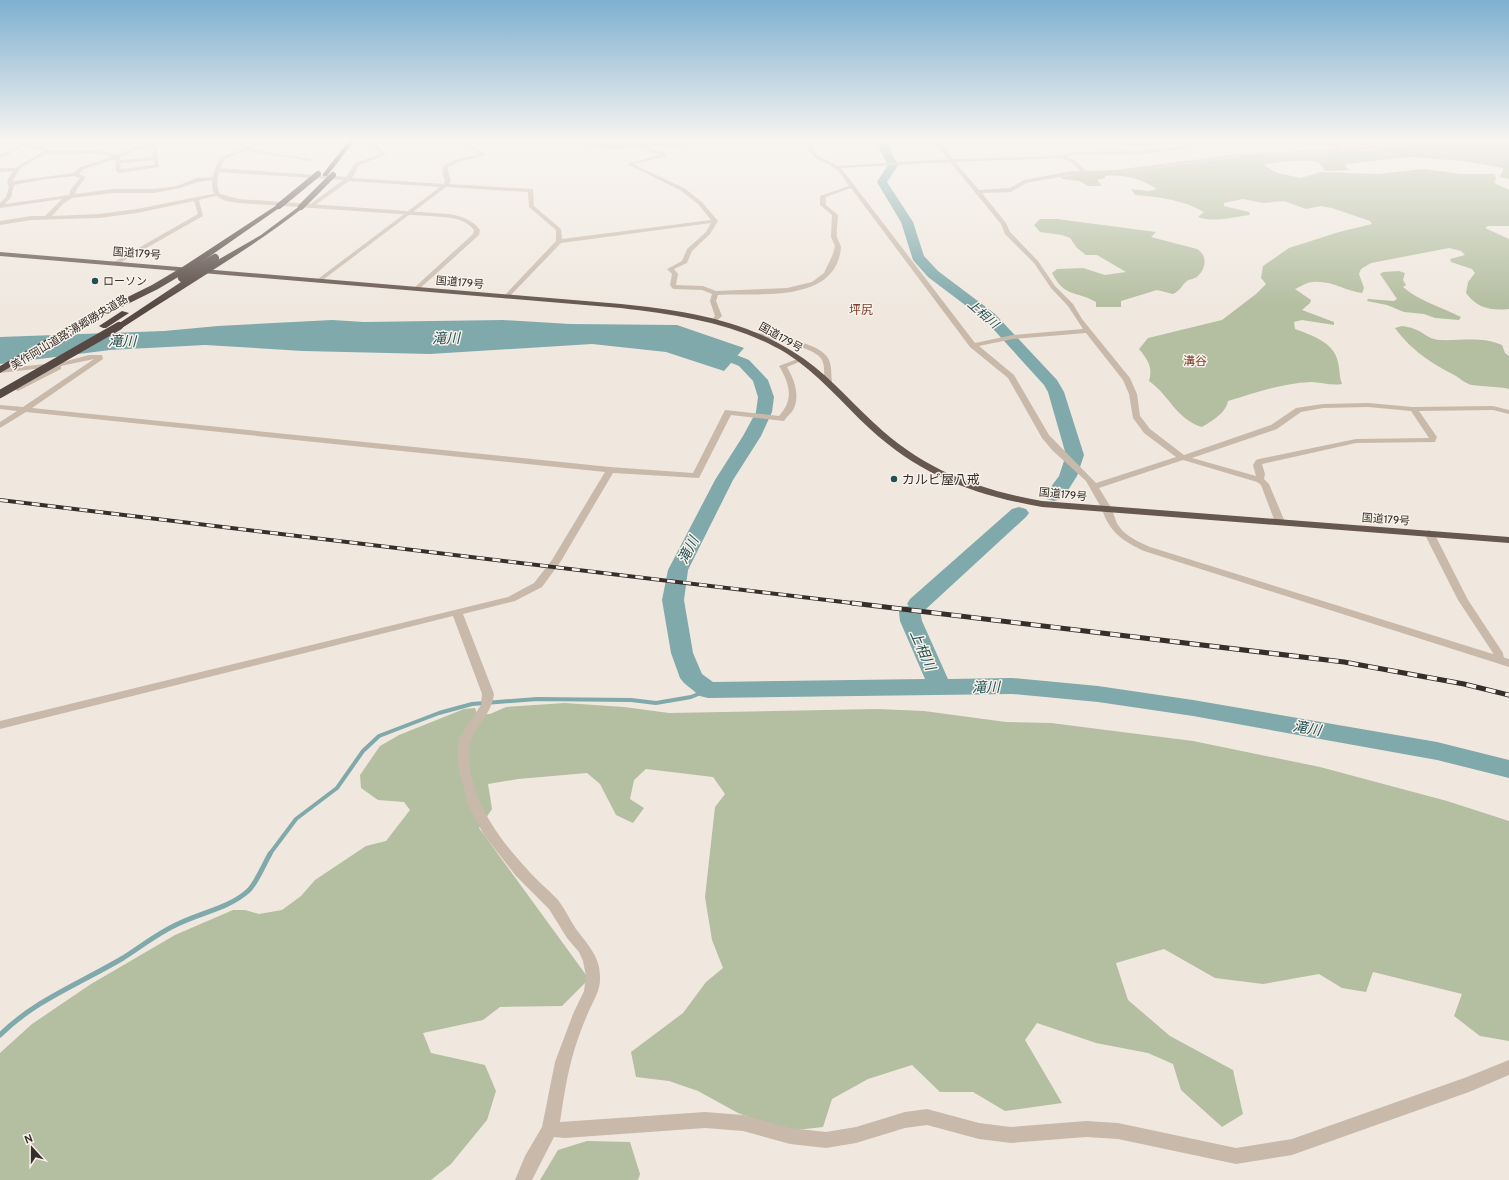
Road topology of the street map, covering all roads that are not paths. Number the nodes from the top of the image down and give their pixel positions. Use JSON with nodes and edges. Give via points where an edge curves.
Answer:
{"nodes":[{"id":1,"x":9,"y":195,"type":"edge"},
{"id":2,"x":72,"y":195,"type":"edge"},
{"id":3,"x":83,"y":195,"type":"edge"},
{"id":4,"x":217,"y":195,"type":"joint"},
{"id":5,"x":290,"y":195,"type":"edge"},
{"id":6,"x":302,"y":195,"type":"edge"},
{"id":7,"x":313,"y":195,"type":"edge"},
{"id":8,"x":325,"y":195,"type":"edge"},
{"id":9,"x":434,"y":195,"type":"edge"},
{"id":10,"x":531,"y":195,"type":"edge"},
{"id":11,"x":691,"y":195,"type":"edge"},
{"id":12,"x":827,"y":195,"type":"edge"},
{"id":13,"x":860,"y":195,"type":"edge"},
{"id":14,"x":980,"y":195,"type":"edge"},
{"id":15,"x":69,"y":197,"type":"junction"},
{"id":16,"x":196,"y":200,"type":"junction"},
{"id":17,"x":278,"y":205,"type":"junction"},
{"id":18,"x":0,"y":206,"type":"edge"},
{"id":19,"x":311,"y":206,"type":"junction"},
{"id":20,"x":410,"y":213,"type":"junction"},
{"id":21,"x":47,"y":217,"type":"junction"},
{"id":22,"x":715,"y":221,"type":"junction"},
{"id":23,"x":0,"y":223,"type":"edge"},
{"id":24,"x":559,"y":241,"type":"junction"},
{"id":25,"x":0,"y":254,"type":"edge"},
{"id":26,"x":116,"y":263,"type":"junction"},
{"id":27,"x":187,"y":268,"type":"junction"},
{"id":28,"x":207,"y":270,"type":"junction"},
{"id":29,"x":320,"y":280,"type":"junction"},
{"id":30,"x":416,"y":289,"type":"junction"},
{"id":31,"x":714,"y":293,"type":"junction"},
{"id":32,"x":506,"y":297,"type":"junction"},
{"id":33,"x":714,"y":321,"type":"junction"},
{"id":34,"x":1088,"y":331,"type":"junction"},
{"id":35,"x":754,"y":334,"type":"junction"},
{"id":36,"x":973,"y":345,"type":"junction"},
{"id":37,"x":800,"y":360,"type":"junction"},
{"id":38,"x":63,"y":364,"type":"junction"},
{"id":39,"x":2,"y":371,"type":"edge"},
{"id":40,"x":828,"y":382,"type":"junction"},
{"id":41,"x":0,"y":387,"type":"edge"},
{"id":42,"x":0,"y":394,"type":"edge"},
{"id":43,"x":0,"y":398,"type":"edge"},
{"id":44,"x":0,"y":407,"type":"edge"},
{"id":45,"x":1413,"y":409,"type":"junction"},
{"id":46,"x":26,"y":410,"type":"junction"},
{"id":47,"x":1509,"y":412,"type":"edge"},
{"id":48,"x":0,"y":426,"type":"edge"},
{"id":49,"x":1181,"y":457,"type":"junction"},
{"id":50,"x":610,"y":470,"type":"junction"},
{"id":51,"x":1260,"y":480,"type":"junction"},
{"id":52,"x":1095,"y":486,"type":"junction"},
{"id":53,"x":1107,"y":509,"type":"junction"},
{"id":54,"x":1280,"y":522,"type":"junction"},
{"id":55,"x":1429,"y":533,"type":"junction"},
{"id":56,"x":1509,"y":540,"type":"edge"},
{"id":57,"x":457,"y":613,"type":"junction"},
{"id":58,"x":1499,"y":659,"type":"junction"},
{"id":59,"x":1509,"y":662,"type":"edge"},
{"id":60,"x":0,"y":725,"type":"edge"},
{"id":61,"x":1509,"y":1067,"type":"edge"},
{"id":62,"x":550,"y":1129,"type":"junction"},
{"id":63,"x":523,"y":1180,"type":"edge"}],
"edges":[{"from":1,"to":18,"type":"street"},
{"from":2,"to":15,"type":"street"},
{"from":3,"to":15,"type":"street"},
{"from":4,"to":16,"type":"street"},
{"from":4,"to":17,"type":"street","via":[[239,201]]},
{"from":5,"to":17,"type":"highway","bridge":true},
{"from":6,"to":41,"type":"highway","name":"美作岡山道路;湯郷勝央道路","bridge":true,"via":[[257,231],[215,258]]},
{"from":7,"to":28,"type":"highway","bridge":true,"via":[[263,236]]},
{"from":8,"to":19,"type":"street"},
{"from":9,"to":20,"type":"street"},
{"from":10,"to":24,"type":"street","via":[[531,206],[559,230]]},
{"from":11,"to":22,"type":"street","via":[[703,204]]},
{"from":12,"to":31,"type":"street","via":[[824,196],[823,205],[835,215],[834,237],[838,246],[826,276],[810,285],[796,288]]},
{"from":13,"to":36,"type":"street"},
{"from":14,"to":34,"type":"street","via":[[1004,224],[1007,233],[1036,262],[1053,287],[1071,305]]},
{"from":15,"to":18,"type":"street"},
{"from":15,"to":21,"type":"street","via":[[59,203],[57,209]]},
{"from":16,"to":21,"type":"street","via":[[98,216]]},
{"from":16,"to":26,"type":"street","via":[[201,215]]},
{"from":17,"to":19,"type":"street"},
{"from":17,"to":27,"type":"highway"},
{"from":19,"to":20,"type":"street"},
{"from":20,"to":29,"type":"street"},
{"from":20,"to":30,"type":"street","via":[[461,218],[477,230],[476,235]]},
{"from":21,"to":23,"type":"street"},
{"from":22,"to":24,"type":"street"},
{"from":22,"to":31,"type":"street","via":[[708,232],[689,250],[685,262],[670,269],[675,274],[675,288],[703,288]]},
{"from":24,"to":32,"type":"street"},
{"from":25,"to":26,"type":"highway","name":"国道179号"},
{"from":26,"to":27,"type":"highway","name":"国道179号"},
{"from":27,"to":28,"type":"highway","name":"国道179号"},
{"from":27,"to":39,"type":"highway","via":[[155,287],[72,328]]},
{"from":28,"to":29,"type":"highway","name":"国道179号"},
{"from":28,"to":42,"type":"highway","bridge":true,"via":[[119,326]]},
{"from":29,"to":30,"type":"highway","name":"国道179号"},
{"from":30,"to":32,"type":"highway","name":"国道179号"},
{"from":31,"to":33,"type":"street","via":[[713,301],[719,316]]},
{"from":32,"to":33,"type":"highway","name":"国道179号","via":[[655,310]]},
{"from":33,"to":35,"type":"highway","name":"国道179号"},
{"from":34,"to":36,"type":"street","via":[[1013,337]]},
{"from":34,"to":49,"type":"street","via":[[1127,380],[1133,394],[1136,416],[1147,431]]},
{"from":35,"to":37,"type":"highway","name":"国道179号"},
{"from":35,"to":40,"type":"street","via":[[813,350],[824,357]]},
{"from":36,"to":52,"type":"street","via":[[1011,377],[1045,436]]},
{"from":37,"to":40,"type":"highway","name":"国道179号"},
{"from":37,"to":50,"type":"street","via":[[783,366],[790,377],[790,409],[781,419],[728,412],[696,476]]},
{"from":38,"to":39,"type":"street"},
{"from":38,"to":43,"type":"street"},
{"from":38,"to":46,"type":"street","via":[[88,357],[99,357]]},
{"from":40,"to":53,"type":"highway","name":"国道179号","via":[[883,437],[914,459],[956,481],[999,496],[1042,504]]},
{"from":44,"to":46,"type":"street"},
{"from":45,"to":47,"type":"street","via":[[1492,408]]},
{"from":45,"to":49,"type":"street","via":[[1351,405],[1305,409],[1293,413],[1264,432]]},
{"from":45,"to":51,"type":"street","via":[[1433,437],[1432,440],[1365,440],[1259,462],[1257,465]]},
{"from":46,"to":48,"type":"street"},
{"from":46,"to":50,"type":"street"},
{"from":49,"to":51,"type":"street"},
{"from":49,"to":52,"type":"street"},
{"from":50,"to":57,"type":"street","via":[[556,561],[538,585],[511,599]]},
{"from":51,"to":54,"type":"street","via":[[1265,484]]},
{"from":52,"to":53,"type":"street"},
{"from":53,"to":54,"type":"highway","name":"国道179号"},
{"from":53,"to":58,"type":"street","via":[[1115,529],[1127,540],[1147,549]]},
{"from":54,"to":55,"type":"highway","name":"国道179号"},
{"from":55,"to":56,"type":"highway","name":"国道179号"},
{"from":55,"to":58,"type":"street","via":[[1463,600],[1498,653]]},
{"from":57,"to":60,"type":"street"},
{"from":57,"to":62,"type":"street","via":[[488,694],[487,705],[465,738],[463,754],[475,807],[489,831],[521,872],[554,905],[584,948],[593,976],[591,991],[563,1062]]},
{"from":58,"to":59,"type":"street"},
{"from":61,"to":62,"type":"street","via":[[1469,1084],[1292,1147],[1236,1156],[1118,1131],[1086,1129],[1011,1135],[979,1131],[927,1117],[826,1140],[790,1136],[743,1123],[705,1120]]},
{"from":62,"to":63,"type":"street","via":[[530,1162]]}]}
